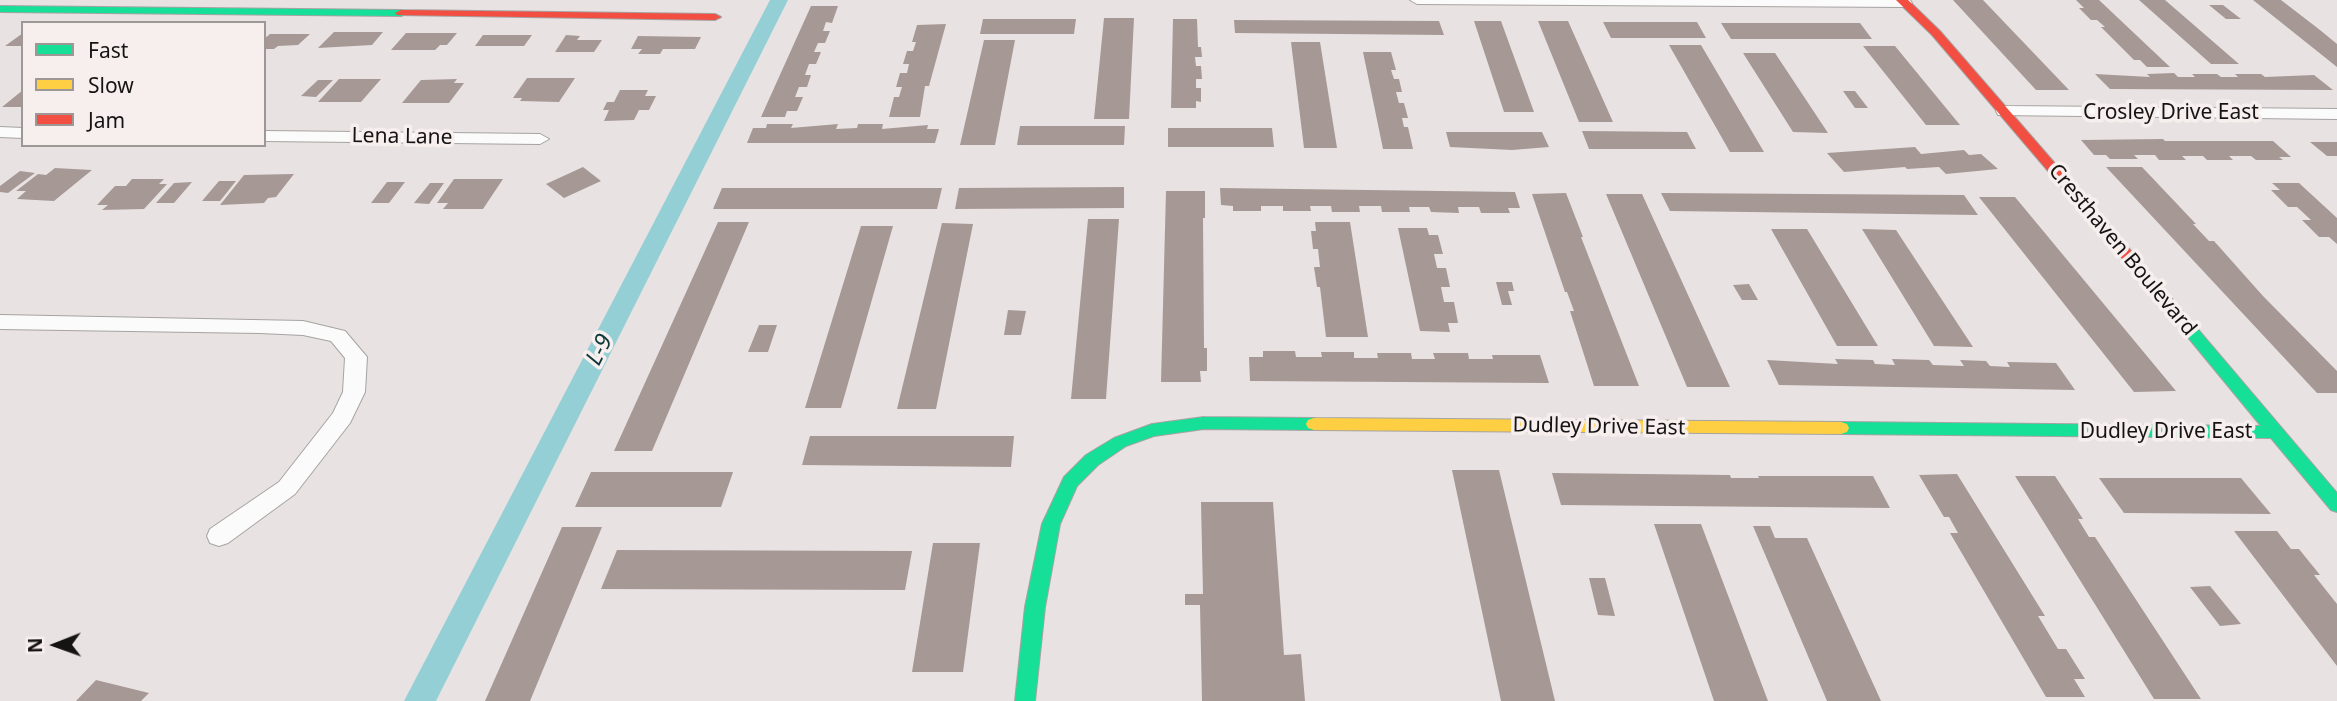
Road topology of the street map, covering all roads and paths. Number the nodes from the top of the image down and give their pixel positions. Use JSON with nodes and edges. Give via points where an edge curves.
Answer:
{"nodes":[{"id":1,"x":1417,"y":0,"type":"edge"},
{"id":2,"x":1903,"y":2,"type":"edge"},
{"id":3,"x":0,"y":9,"type":"edge"},
{"id":4,"x":715,"y":17,"type":"dead end"},
{"id":5,"x":2004,"y":111,"type":"junction"},
{"id":6,"x":2337,"y":114,"type":"edge"},
{"id":7,"x":0,"y":132,"type":"edge"},
{"id":8,"x":21,"y":133,"type":"edge"},
{"id":9,"x":266,"y":136,"type":"edge"},
{"id":10,"x":540,"y":139,"type":"dead end"},
{"id":11,"x":0,"y":322,"type":"edge"},
{"id":12,"x":2276,"y":432,"type":"junction"},
{"id":13,"x":2337,"y":505,"type":"edge"},
{"id":14,"x":219,"y":536,"type":"dead end"},
{"id":15,"x":1025,"y":701,"type":"edge"}],
"edges":[{"from":1,"to":2,"type":"street"},
{"from":2,"to":5,"type":"street","name":"Cresthaven Boulevard"},
{"from":3,"to":4,"type":"street"},
{"from":5,"to":6,"type":"street","name":"Crosley Drive East"},
{"from":5,"to":12,"type":"street","name":"Cresthaven Boulevard"},
{"from":7,"to":8,"type":"street"},
{"from":9,"to":10,"type":"street","name":"Lena Lane"},
{"from":11,"to":14,"type":"street","via":[[260,326],[338,336],[356,357],[354,392],[342,417],[287,488]]},
{"from":12,"to":13,"type":"street","name":"Cresthaven Boulevard"},
{"from":12,"to":15,"type":"street","name":"Dudley Drive East","via":[[1186,424],[1152,430],[1120,442],[1092,460],[1062,496],[1051,524],[1035,607]]}]}
